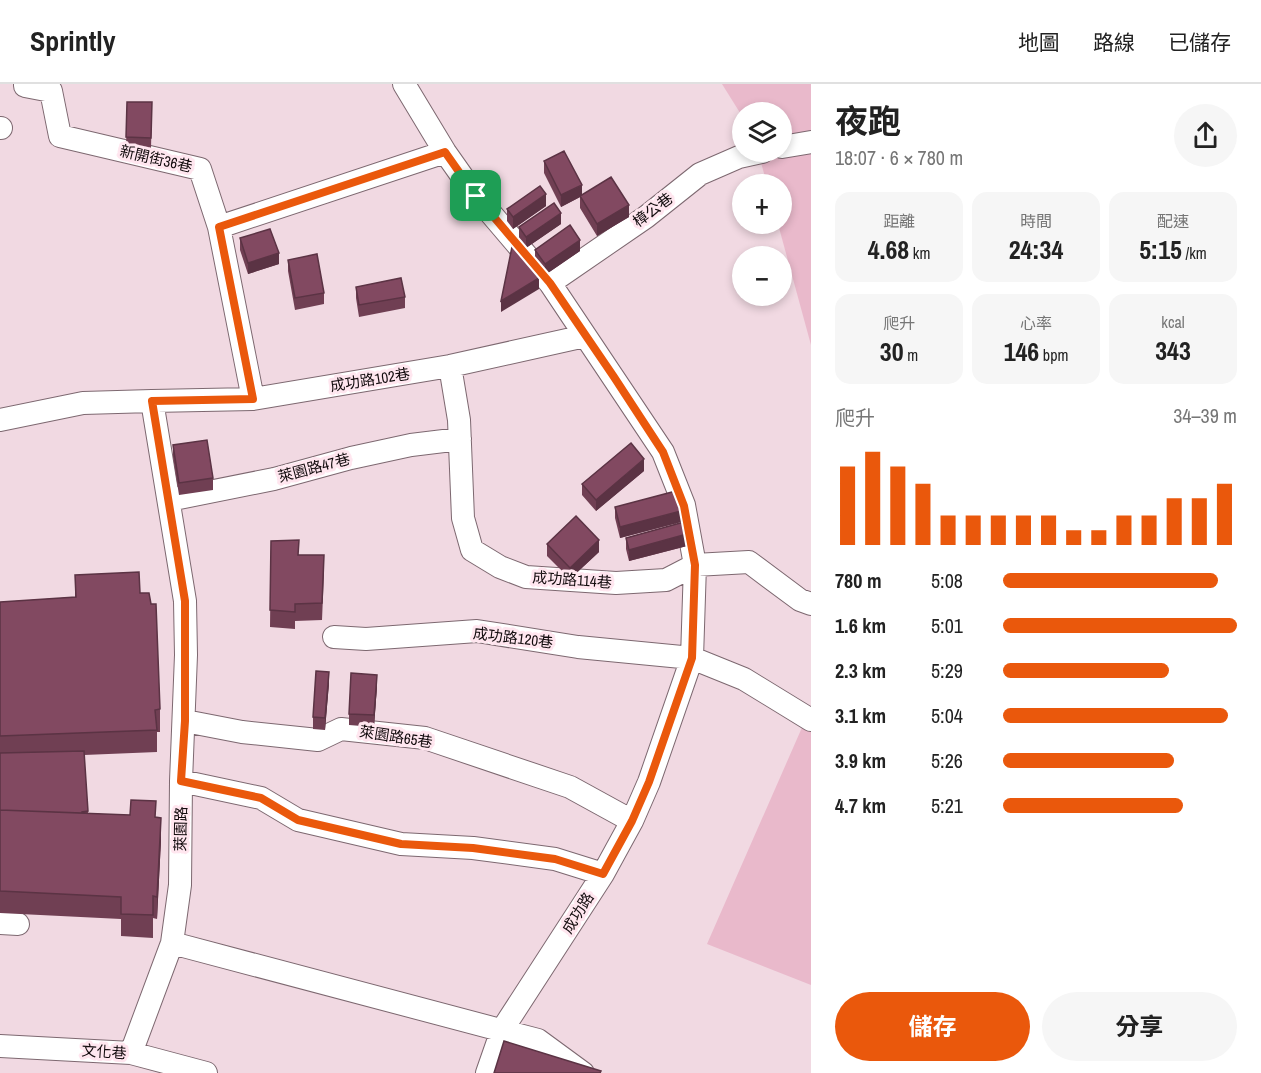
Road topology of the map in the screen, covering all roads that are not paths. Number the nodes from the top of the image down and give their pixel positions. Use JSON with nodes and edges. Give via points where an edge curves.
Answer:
{"nodes":[{"id":1,"x":25,"y":84,"type":"edge"},
{"id":2,"x":404,"y":84,"type":"edge"},
{"id":3,"x":811,"y":142,"type":"edge"},
{"id":4,"x":792,"y":145,"type":"edge"},
{"id":5,"x":445,"y":152,"type":"junction"},
{"id":6,"x":732,"y":159,"type":"edge"},
{"id":7,"x":219,"y":227,"type":"junction"},
{"id":8,"x":550,"y":283,"type":"junction"},
{"id":9,"x":585,"y":336,"type":"junction"},
{"id":10,"x":450,"y":366,"type":"junction"},
{"id":11,"x":253,"y":399,"type":"junction"},
{"id":12,"x":152,"y":401,"type":"junction"},
{"id":13,"x":0,"y":420,"type":"edge"},
{"id":14,"x":460,"y":439,"type":"junction"},
{"id":15,"x":169,"y":500,"type":"junction"},
{"id":16,"x":695,"y":565,"type":"junction"},
{"id":17,"x":811,"y":604,"type":"edge"},
{"id":18,"x":334,"y":637,"type":"dead end"},
{"id":19,"x":692,"y":658,"type":"junction"},
{"id":20,"x":811,"y":720,"type":"edge"},
{"id":21,"x":185,"y":721,"type":"junction"},
{"id":22,"x":181,"y":781,"type":"junction"},
{"id":23,"x":632,"y":821,"type":"junction"},
{"id":24,"x":603,"y":874,"type":"junction"},
{"id":25,"x":172,"y":943,"type":"junction"},
{"id":26,"x":502,"y":1030,"type":"junction"},
{"id":27,"x":0,"y":1046,"type":"edge"},
{"id":28,"x":131,"y":1053,"type":"junction"},
{"id":29,"x":206,"y":1073,"type":"edge"},
{"id":30,"x":487,"y":1073,"type":"edge"},
{"id":31,"x":583,"y":1073,"type":"edge"}],
"edges":[{"from":1,"to":7,"type":"street","name":"新開街36巷","via":[[51,91],[60,136],[200,169]]},
{"from":2,"to":5,"type":"street","name":"成功路"},
{"from":3,"to":4,"type":"street"},
{"from":5,"to":7,"type":"street"},
{"from":5,"to":8,"type":"street","name":"成功路","via":[[476,196]]},
{"from":6,"to":8,"type":"street","name":"樟公巷","via":[[700,174],[646,217]]},
{"from":7,"to":11,"type":"street","name":"新開街36巷"},
{"from":8,"to":9,"type":"street","name":"成功路"},
{"from":9,"to":10,"type":"street","name":"成功路102巷"},
{"from":9,"to":16,"type":"street","name":"成功路","via":[[663,452],[684,506]]},
{"from":10,"to":11,"type":"street","name":"成功路102巷"},
{"from":10,"to":14,"type":"street","name":"成功路114巷"},
{"from":11,"to":12,"type":"street","name":"成功路102巷"},
{"from":12,"to":13,"type":"street","via":[[83,403]]},
{"from":12,"to":15,"type":"street","name":"萊園路"},
{"from":14,"to":15,"type":"street","name":"萊園路47巷","via":[[401,447]]},
{"from":14,"to":16,"type":"street","name":"成功路114巷","via":[[463,518],[472,550],[500,567],[526,577],[616,583],[666,580]]},
{"from":15,"to":21,"type":"street","name":"萊園路","via":[[185,601]]},
{"from":16,"to":17,"type":"street","name":"成功路114巷","via":[[749,562]]},
{"from":16,"to":19,"type":"street","name":"成功路"},
{"from":18,"to":19,"type":"street","name":"成功路120巷","via":[[366,639],[477,631],[578,647]]},
{"from":19,"to":20,"type":"street","name":"成功路120巷","via":[[744,679]]},
{"from":19,"to":23,"type":"street","name":"成功路"},
{"from":21,"to":22,"type":"street","name":"萊園路"},
{"from":21,"to":23,"type":"street","name":"萊園路65巷","via":[[318,740],[341,729],[425,738],[570,787]]},
{"from":22,"to":24,"type":"street","via":[[261,798],[298,820],[401,844],[555,859]]},
{"from":22,"to":25,"type":"street","name":"萊園路","via":[[180,885]]},
{"from":23,"to":24,"type":"street","name":"成功路"},
{"from":24,"to":26,"type":"street","name":"成功路"},
{"from":25,"to":26,"type":"street"},
{"from":25,"to":28,"type":"street","name":"萊園路"},
{"from":26,"to":30,"type":"street","name":"成功路"},
{"from":26,"to":31,"type":"street","via":[[538,1040]]},
{"from":27,"to":28,"type":"street","name":"文化巷"},
{"from":28,"to":29,"type":"street","name":"文化巷"}]}
